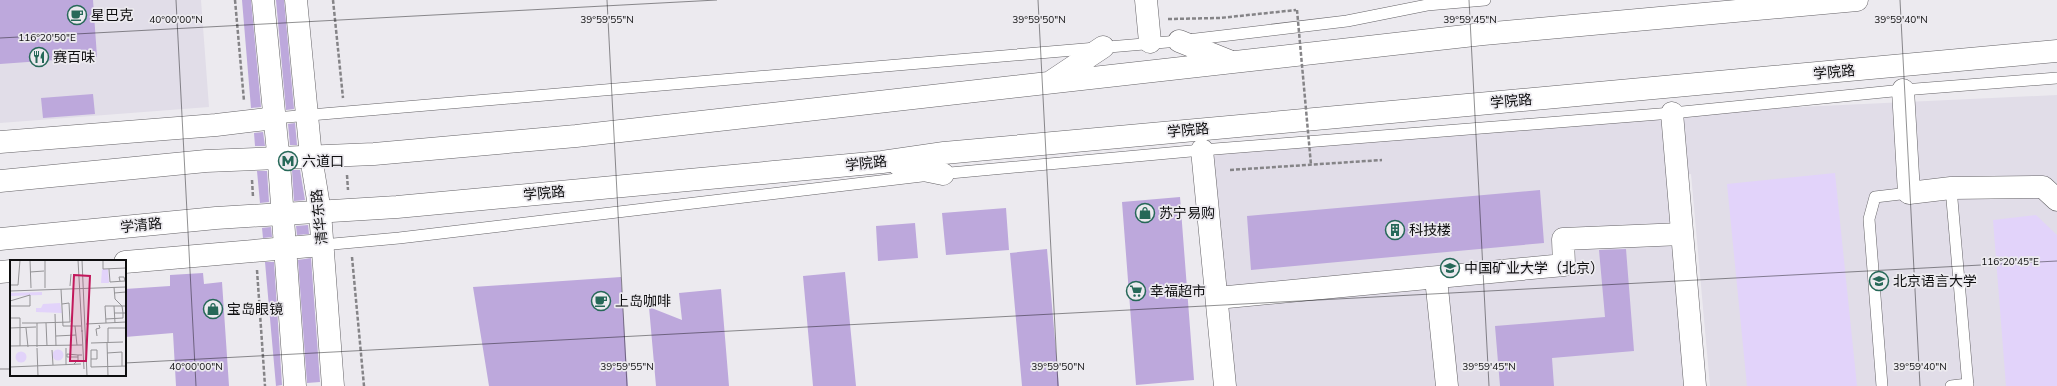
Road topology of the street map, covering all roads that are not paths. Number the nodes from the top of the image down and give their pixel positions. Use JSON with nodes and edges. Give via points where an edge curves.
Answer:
{"nodes":[{"id":1,"x":263,"y":0,"type":"edge"},
{"id":2,"x":296,"y":0,"type":"edge"},
{"id":3,"x":1146,"y":0,"type":"edge"},
{"id":4,"x":1485,"y":0,"type":"edge"},
{"id":5,"x":1857,"y":0,"type":"edge"},
{"id":6,"x":1179,"y":41,"type":"junction"},
{"id":7,"x":1150,"y":42,"type":"junction"},
{"id":8,"x":1103,"y":47,"type":"junction"},
{"id":9,"x":2057,"y":51,"type":"edge"},
{"id":10,"x":1234,"y":63,"type":"junction"},
{"id":11,"x":2057,"y":78,"type":"edge"},
{"id":12,"x":1050,"y":82,"type":"junction"},
{"id":13,"x":1903,"y":90,"type":"junction"},
{"id":14,"x":1672,"y":113,"type":"junction"},
{"id":15,"x":307,"y":115,"type":"junction"},
{"id":16,"x":275,"y":118,"type":"junction"},
{"id":17,"x":0,"y":142,"type":"edge"},
{"id":18,"x":1202,"y":150,"type":"junction"},
{"id":19,"x":311,"y":157,"type":"junction"},
{"id":20,"x":278,"y":158,"type":"junction"},
{"id":21,"x":882,"y":162,"type":"junction"},
{"id":22,"x":943,"y":174,"type":"junction"},
{"id":23,"x":0,"y":181,"type":"edge"},
{"id":24,"x":1950,"y":188,"type":"junction"},
{"id":25,"x":1910,"y":193,"type":"junction"},
{"id":26,"x":2057,"y":200,"type":"edge"},
{"id":27,"x":320,"y":212,"type":"junction"},
{"id":28,"x":282,"y":214,"type":"junction"},
{"id":29,"x":1682,"y":234,"type":"junction"},
{"id":30,"x":0,"y":239,"type":"edge"},
{"id":31,"x":322,"y":245,"type":"junction"},
{"id":32,"x":286,"y":248,"type":"junction"},
{"id":33,"x":126,"y":262,"type":"edge"},
{"id":34,"x":10,"y":271,"type":"edge"},
{"id":35,"x":0,"y":272,"type":"edge"},
{"id":36,"x":1436,"y":278,"type":"junction"},
{"id":37,"x":1217,"y":298,"type":"junction"},
{"id":38,"x":1968,"y":385,"type":"edge"},
{"id":39,"x":295,"y":386,"type":"edge"},
{"id":40,"x":333,"y":386,"type":"edge"},
{"id":41,"x":1225,"y":386,"type":"edge"},
{"id":42,"x":1447,"y":386,"type":"edge"},
{"id":43,"x":1695,"y":386,"type":"edge"},
{"id":44,"x":1882,"y":386,"type":"edge"},
{"id":45,"x":1951,"y":386,"type":"edge"}],
"edges":[{"from":1,"to":16,"type":"main road"},
{"from":2,"to":15,"type":"main road","name":"清华东路"},
{"from":3,"to":7,"type":"main road"},
{"from":4,"to":6,"type":"lane","via":[[1427,5],[1347,22]]},
{"from":5,"to":10,"type":"main road","via":[[1483,34]]},
{"from":6,"to":7,"type":"lane"},
{"from":6,"to":10,"type":"main road"},
{"from":7,"to":8,"type":"lane"},
{"from":8,"to":12,"type":"main road"},
{"from":8,"to":15,"type":"lane"},
{"from":9,"to":21,"type":"main road","name":"学院路","via":[[944,153]]},
{"from":10,"to":12,"type":"main road"},
{"from":11,"to":13,"type":"lane","name":"学院路"},
{"from":12,"to":19,"type":"main road","via":[[576,136]]},
{"from":13,"to":14,"type":"lane","name":"学院路"},
{"from":13,"to":25,"type":"main road"},
{"from":14,"to":18,"type":"lane","name":"学院路"},
{"from":14,"to":29,"type":"main road"},
{"from":15,"to":16,"type":"lane"},
{"from":15,"to":19,"type":"main road","name":"清华东路"},
{"from":16,"to":17,"type":"main road"},
{"from":16,"to":20,"type":"main road"},
{"from":18,"to":22,"type":"lane","name":"学院路"},
{"from":18,"to":37,"type":"main road"},
{"from":19,"to":20,"type":"main road"},
{"from":19,"to":27,"type":"main road","name":"清华东路"},
{"from":20,"to":23,"type":"main road","via":[[206,161]]},
{"from":20,"to":28,"type":"main road"},
{"from":21,"to":22,"type":"main road"},
{"from":21,"to":27,"type":"main road","name":"学院路"},
{"from":22,"to":31,"type":"lane","name":"学院路"},
{"from":24,"to":25,"type":"main road"},
{"from":24,"to":26,"type":"main road","via":[[2043,187]]},
{"from":24,"to":38,"type":"lane"},
{"from":25,"to":44,"type":"lane","via":[[1875,197],[1869,219]]},
{"from":27,"to":28,"type":"main road","name":"学院路"},
{"from":27,"to":31,"type":"main road","name":"清华东路"},
{"from":28,"to":30,"type":"main road","name":"学清路","via":[[208,218]]},
{"from":28,"to":32,"type":"main road"},
{"from":29,"to":36,"type":"main road","via":[[1563,239],[1564,265]]},
{"from":29,"to":43,"type":"main road"},
{"from":31,"to":32,"type":"main road"},
{"from":31,"to":40,"type":"main road","name":"清华东路"},
{"from":32,"to":33,"type":"main road"},
{"from":32,"to":39,"type":"main road"},
{"from":34,"to":35,"type":"main road"},
{"from":36,"to":37,"type":"main road"},
{"from":36,"to":42,"type":"main road"},
{"from":37,"to":41,"type":"main road"},
{"from":38,"to":45,"type":"lane"}]}
